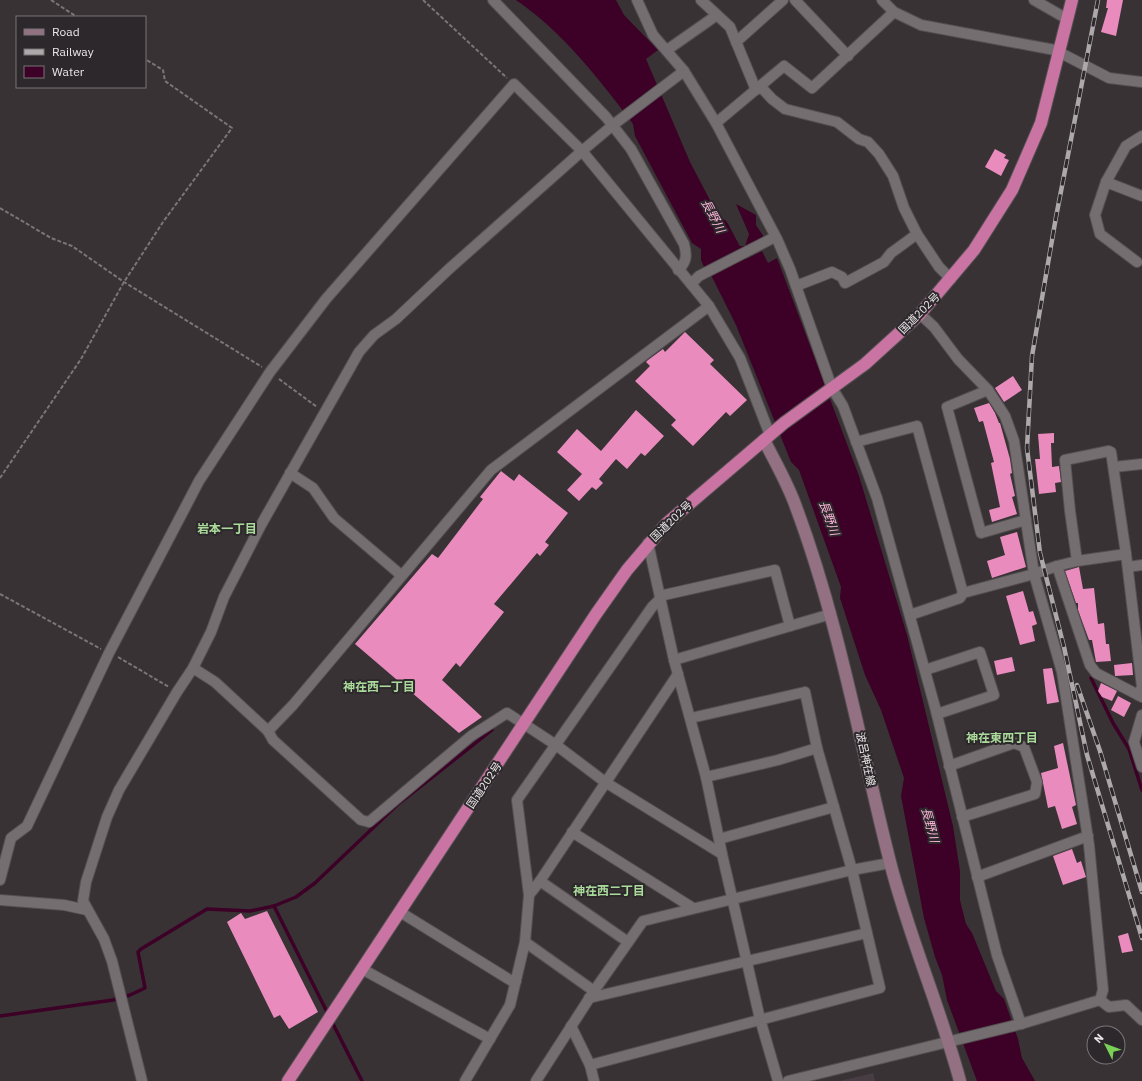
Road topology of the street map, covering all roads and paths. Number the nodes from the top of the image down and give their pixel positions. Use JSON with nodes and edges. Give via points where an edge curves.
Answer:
{"nodes":[{"id":1,"x":51,"y":0,"type":"edge"},
{"id":2,"x":423,"y":0,"type":"edge"},
{"id":3,"x":493,"y":0,"type":"edge"},
{"id":4,"x":637,"y":0,"type":"edge"},
{"id":5,"x":701,"y":0,"type":"edge"},
{"id":6,"x":783,"y":0,"type":"edge"},
{"id":7,"x":795,"y":0,"type":"edge"},
{"id":8,"x":882,"y":0,"type":"edge"},
{"id":9,"x":1034,"y":0,"type":"edge"},
{"id":10,"x":1072,"y":0,"type":"edge"},
{"id":11,"x":894,"y":12,"type":"junction"},
{"id":12,"x":717,"y":15,"type":"junction"},
{"id":13,"x":75,"y":16,"type":"edge"},
{"id":14,"x":1068,"y":17,"type":"junction"},
{"id":15,"x":736,"y":42,"type":"junction"},
{"id":16,"x":667,"y":50,"type":"junction"},
{"id":17,"x":1060,"y":53,"type":"junction"},
{"id":18,"x":848,"y":56,"type":"junction"},
{"id":19,"x":146,"y":60,"type":"edge"},
{"id":20,"x":682,"y":73,"type":"junction"},
{"id":21,"x":1142,"y":82,"type":"edge"},
{"id":22,"x":514,"y":84,"type":"junction"},
{"id":23,"x":758,"y":88,"type":"junction"},
{"id":24,"x":716,"y":123,"type":"junction"},
{"id":25,"x":613,"y":125,"type":"junction"},
{"id":26,"x":1142,"y":136,"type":"edge"},
{"id":27,"x":582,"y":151,"type":"junction"},
{"id":28,"x":1106,"y":182,"type":"junction"},
{"id":29,"x":1142,"y":196,"type":"edge"},
{"id":30,"x":0,"y":208,"type":"edge"},
{"id":31,"x":917,"y":234,"type":"junction"},
{"id":32,"x":776,"y":237,"type":"junction"},
{"id":33,"x":1138,"y":262,"type":"dead end"},
{"id":34,"x":678,"y":270,"type":"junction"},
{"id":35,"x":951,"y":279,"type":"junction"},
{"id":36,"x":124,"y":282,"type":"junction"},
{"id":37,"x":691,"y":284,"type":"junction"},
{"id":38,"x":796,"y":286,"type":"junction"},
{"id":39,"x":709,"y":306,"type":"junction"},
{"id":40,"x":920,"y":314,"type":"junction"},
{"id":41,"x":270,"y":372,"type":"junction"},
{"id":42,"x":988,"y":390,"type":"junction"},
{"id":43,"x":827,"y":392,"type":"junction"},
{"id":44,"x":324,"y":412,"type":"junction"},
{"id":45,"x":767,"y":438,"type":"junction"},
{"id":46,"x":856,"y":442,"type":"junction"},
{"id":47,"x":1142,"y":464,"type":"edge"},
{"id":48,"x":1114,"y":467,"type":"junction"},
{"id":49,"x":290,"y":473,"type":"junction"},
{"id":50,"x":0,"y":478,"type":"edge"},
{"id":51,"x":1026,"y":520,"type":"junction"},
{"id":52,"x":648,"y":543,"type":"junction"},
{"id":53,"x":1126,"y":554,"type":"junction"},
{"id":54,"x":1077,"y":561,"type":"junction"},
{"id":55,"x":1142,"y":565,"type":"edge"},
{"id":56,"x":1057,"y":566,"type":"junction"},
{"id":57,"x":1128,"y":567,"type":"junction"},
{"id":58,"x":1034,"y":574,"type":"junction"},
{"id":59,"x":401,"y":575,"type":"junction"},
{"id":60,"x":963,"y":593,"type":"junction"},
{"id":61,"x":0,"y":594,"type":"edge"},
{"id":62,"x":660,"y":599,"type":"junction"},
{"id":63,"x":831,"y":614,"type":"junction"},
{"id":64,"x":910,"y":615,"type":"junction"},
{"id":65,"x":790,"y":626,"type":"junction"},
{"id":66,"x":109,"y":653,"type":"junction"},
{"id":67,"x":674,"y":660,"type":"junction"},
{"id":68,"x":193,"y":668,"type":"junction"},
{"id":69,"x":925,"y":670,"type":"junction"},
{"id":70,"x":678,"y":674,"type":"junction"},
{"id":71,"x":177,"y":692,"type":"junction"},
{"id":72,"x":1140,"y":696,"type":"edge"},
{"id":73,"x":936,"y":714,"type":"junction"},
{"id":74,"x":1142,"y":715,"type":"edge"},
{"id":75,"x":691,"y":718,"type":"junction"},
{"id":76,"x":525,"y":723,"type":"junction"},
{"id":77,"x":268,"y":731,"type":"junction"},
{"id":78,"x":556,"y":745,"type":"junction"},
{"id":79,"x":818,"y":748,"type":"junction"},
{"id":80,"x":949,"y":766,"type":"junction"},
{"id":81,"x":1142,"y":767,"type":"edge"},
{"id":82,"x":706,"y":777,"type":"junction"},
{"id":83,"x":605,"y":782,"type":"junction"},
{"id":84,"x":834,"y":807,"type":"junction"},
{"id":85,"x":962,"y":817,"type":"junction"},
{"id":86,"x":572,"y":832,"type":"junction"},
{"id":87,"x":1088,"y":836,"type":"junction"},
{"id":88,"x":719,"y":839,"type":"junction"},
{"id":89,"x":722,"y":854,"type":"junction"},
{"id":90,"x":890,"y":863,"type":"junction"},
{"id":91,"x":852,"y":870,"type":"junction"},
{"id":92,"x":977,"y":877,"type":"junction"},
{"id":93,"x":0,"y":880,"type":"edge"},
{"id":94,"x":540,"y":881,"type":"junction"},
{"id":95,"x":529,"y":895,"type":"junction"},
{"id":96,"x":734,"y":898,"type":"junction"},
{"id":97,"x":0,"y":900,"type":"edge"},
{"id":98,"x":693,"y":908,"type":"junction"},
{"id":99,"x":87,"y":910,"type":"junction"},
{"id":100,"x":400,"y":912,"type":"junction"},
{"id":101,"x":867,"y":933,"type":"junction"},
{"id":102,"x":525,"y":942,"type":"junction"},
{"id":103,"x":628,"y":942,"type":"junction"},
{"id":104,"x":748,"y":960,"type":"junction"},
{"id":105,"x":362,"y":969,"type":"junction"},
{"id":106,"x":516,"y":981,"type":"junction"},
{"id":107,"x":592,"y":994,"type":"junction"},
{"id":108,"x":1100,"y":1000,"type":"junction"},
{"id":109,"x":760,"y":1019,"type":"junction"},
{"id":110,"x":1142,"y":1020,"type":"edge"},
{"id":111,"x":1021,"y":1024,"type":"junction"},
{"id":112,"x":571,"y":1026,"type":"junction"},
{"id":113,"x":490,"y":1039,"type":"junction"},
{"id":114,"x":948,"y":1043,"type":"junction"},
{"id":115,"x":590,"y":1065,"type":"junction"},
{"id":116,"x":142,"y":1081,"type":"edge"},
{"id":117,"x":288,"y":1081,"type":"edge"},
{"id":118,"x":465,"y":1081,"type":"edge"},
{"id":119,"x":536,"y":1081,"type":"edge"},
{"id":120,"x":594,"y":1081,"type":"edge"},
{"id":121,"x":778,"y":1081,"type":"edge"},
{"id":122,"x":788,"y":1081,"type":"edge"},
{"id":123,"x":960,"y":1081,"type":"edge"}],
"edges":[{"from":1,"to":13,"type":"path"},
{"from":2,"to":22,"type":"path"},
{"from":3,"to":25,"type":"street","via":[[587,95]]},
{"from":4,"to":16,"type":"street","via":[[653,35]]},
{"from":5,"to":12,"type":"street"},
{"from":6,"to":15,"type":"street"},
{"from":7,"to":18,"type":"street"},
{"from":8,"to":11,"type":"street"},
{"from":9,"to":14,"type":"street"},
{"from":10,"to":14,"type":"highway","name":"国道202号"},
{"from":11,"to":17,"type":"street","via":[[921,25]]},
{"from":11,"to":18,"type":"street"},
{"from":12,"to":15,"type":"street","via":[[730,27]]},
{"from":12,"to":16,"type":"street"},
{"from":14,"to":17,"type":"highway","name":"国道202号"},
{"from":15,"to":23,"type":"street"},
{"from":16,"to":20,"type":"street"},
{"from":17,"to":21,"type":"street","via":[[1109,78]]},
{"from":17,"to":35,"type":"highway","name":"国道202号","via":[[1041,123],[1012,190],[978,244]]},
{"from":18,"to":23,"type":"street","via":[[812,88],[784,66]]},
{"from":19,"to":36,"type":"path","via":[[162,70],[165,81],[232,128],[162,222]]},
{"from":20,"to":24,"type":"street"},
{"from":20,"to":25,"type":"street"},
{"from":22,"to":27,"type":"street"},
{"from":22,"to":41,"type":"street","via":[[326,299]]},
{"from":23,"to":24,"type":"street"},
{"from":23,"to":31,"type":"street","via":[[785,109],[837,122],[859,139],[868,142],[893,176],[904,208]]},
{"from":24,"to":32,"type":"street"},
{"from":25,"to":27,"type":"street"},
{"from":25,"to":34,"type":"street","via":[[631,149],[684,244],[687,255],[685,264]]},
{"from":26,"to":28,"type":"street","via":[[1126,146]]},
{"from":27,"to":34,"type":"street"},
{"from":27,"to":44,"type":"street","via":[[396,319],[374,335],[359,352]]},
{"from":28,"to":29,"type":"street"},
{"from":28,"to":33,"type":"street","via":[[1095,215],[1100,234]]},
{"from":30,"to":36,"type":"path","via":[[52,238],[72,246]]},
{"from":31,"to":35,"type":"street","via":[[939,267]]},
{"from":31,"to":38,"type":"street","via":[[891,253],[884,262],[845,283],[842,277],[832,272]]},
{"from":32,"to":37,"type":"street","via":[[699,276]]},
{"from":32,"to":38,"type":"street"},
{"from":34,"to":37,"type":"street"},
{"from":35,"to":40,"type":"highway","name":"国道202号"},
{"from":36,"to":41,"type":"path"},
{"from":36,"to":50,"type":"path","via":[[81,359]]},
{"from":37,"to":39,"type":"street"},
{"from":38,"to":43,"type":"street"},
{"from":39,"to":45,"type":"street","via":[[740,358]]},
{"from":39,"to":59,"type":"street","via":[[491,470]]},
{"from":40,"to":42,"type":"street"},
{"from":40,"to":43,"type":"highway","name":"国道202号","via":[[865,364]]},
{"from":41,"to":44,"type":"path"},
{"from":41,"to":66,"type":"street","via":[[199,481]]},
{"from":42,"to":51,"type":"street","via":[[1005,416],[1014,441]]},
{"from":42,"to":51,"type":"street","via":[[947,407],[981,533]]},
{"from":43,"to":45,"type":"highway","name":"国道202号"},
{"from":43,"to":46,"type":"street","via":[[843,406]]},
{"from":44,"to":49,"type":"street"},
{"from":45,"to":52,"type":"highway","name":"国道202号","via":[[667,523]]},
{"from":45,"to":63,"type":"main road","name":"波呂神在線","via":[[796,507]]},
{"from":46,"to":60,"type":"street","via":[[917,426]]},
{"from":46,"to":64,"type":"street","via":[[877,498]]},
{"from":47,"to":48,"type":"street"},
{"from":48,"to":53,"type":"street"},
{"from":48,"to":54,"type":"street","via":[[1109,451],[1065,460]]},
{"from":49,"to":59,"type":"street","via":[[313,488],[334,518]]},
{"from":49,"to":68,"type":"street","via":[[224,597],[211,632]]},
{"from":51,"to":58,"type":"street"},
{"from":52,"to":62,"type":"street"},
{"from":52,"to":76,"type":"highway","name":"国道202号","via":[[596,614]]},
{"from":53,"to":54,"type":"street"},
{"from":53,"to":57,"type":"street"},
{"from":54,"to":56,"type":"street"},
{"from":55,"to":57,"type":"street"},
{"from":56,"to":58,"type":"street"},
{"from":56,"to":72,"type":"street","via":[[1090,665],[1096,673]]},
{"from":57,"to":72,"type":"street","via":[[1142,686]]},
{"from":58,"to":60,"type":"street"},
{"from":58,"to":87,"type":"street","via":[[1062,672]]},
{"from":59,"to":77,"type":"street","via":[[293,705]]},
{"from":60,"to":64,"type":"street","via":[[960,598]]},
{"from":61,"to":66,"type":"path"},
{"from":62,"to":65,"type":"street","via":[[664,595],[775,570]]},
{"from":62,"to":67,"type":"street"},
{"from":62,"to":78,"type":"street"},
{"from":63,"to":65,"type":"street"},
{"from":63,"to":90,"type":"main road","name":"波呂神在線"},
{"from":64,"to":69,"type":"street"},
{"from":65,"to":67,"type":"street"},
{"from":66,"to":71,"type":"path","via":[[130,662]]},
{"from":66,"to":93,"type":"street","via":[[27,826],[11,838]]},
{"from":67,"to":70,"type":"street"},
{"from":68,"to":71,"type":"street"},
{"from":68,"to":77,"type":"street","via":[[215,682]]},
{"from":69,"to":73,"type":"street"},
{"from":69,"to":73,"type":"street","via":[[980,652],[994,695]]},
{"from":70,"to":75,"type":"street"},
{"from":70,"to":83,"type":"street"},
{"from":71,"to":99,"type":"street","via":[[119,790],[107,817],[86,882],[83,901]]},
{"from":73,"to":80,"type":"street"},
{"from":74,"to":81,"type":"street","via":[[1134,742]]},
{"from":75,"to":79,"type":"street","via":[[805,692]]},
{"from":75,"to":82,"type":"street"},
{"from":76,"to":77,"type":"street","via":[[507,713],[501,716],[471,736],[369,822],[361,820],[273,740]]},
{"from":76,"to":78,"type":"street"},
{"from":76,"to":100,"type":"highway","name":"国道202号"},
{"from":78,"to":83,"type":"street"},
{"from":78,"to":95,"type":"street","via":[[516,800]]},
{"from":79,"to":82,"type":"street"},
{"from":79,"to":84,"type":"street"},
{"from":80,"to":85,"type":"street"},
{"from":80,"to":85,"type":"street","via":[[1014,743],[1024,746],[1037,782],[1035,794]]},
{"from":82,"to":88,"type":"street"},
{"from":83,"to":86,"type":"street"},
{"from":83,"to":89,"type":"street"},
{"from":84,"to":88,"type":"street"},
{"from":84,"to":91,"type":"street"},
{"from":85,"to":92,"type":"street"},
{"from":86,"to":94,"type":"street"},
{"from":86,"to":98,"type":"street"},
{"from":87,"to":92,"type":"street"},
{"from":87,"to":108,"type":"street","via":[[1103,990]]},
{"from":88,"to":89,"type":"street"},
{"from":89,"to":96,"type":"street"},
{"from":90,"to":91,"type":"street"},
{"from":90,"to":114,"type":"main road","name":"波呂神在線","via":[[909,931]]},
{"from":91,"to":96,"type":"street"},
{"from":91,"to":101,"type":"street"},
{"from":92,"to":111,"type":"street","via":[[997,955]]},
{"from":94,"to":95,"type":"street"},
{"from":94,"to":103,"type":"street"},
{"from":95,"to":102,"type":"street"},
{"from":96,"to":98,"type":"street"},
{"from":96,"to":104,"type":"street"},
{"from":97,"to":99,"type":"street","via":[[70,906]]},
{"from":98,"to":103,"type":"street","via":[[643,921]]},
{"from":99,"to":116,"type":"street","via":[[104,939],[112,961]]},
{"from":100,"to":105,"type":"highway","name":"国道202号"},
{"from":100,"to":106,"type":"street","via":[[510,980]]},
{"from":101,"to":104,"type":"street"},
{"from":101,"to":109,"type":"street","via":[[880,988]]},
{"from":102,"to":106,"type":"street"},
{"from":102,"to":107,"type":"street"},
{"from":103,"to":107,"type":"street"},
{"from":104,"to":107,"type":"street"},
{"from":104,"to":109,"type":"street"},
{"from":105,"to":113,"type":"street"},
{"from":105,"to":117,"type":"highway","name":"国道202号"},
{"from":106,"to":113,"type":"street","via":[[510,1005]]},
{"from":107,"to":112,"type":"street"},
{"from":108,"to":110,"type":"street","via":[[1109,1007],[1126,1005]]},
{"from":108,"to":111,"type":"street"},
{"from":109,"to":115,"type":"street"},
{"from":109,"to":121,"type":"street"},
{"from":111,"to":114,"type":"street"},
{"from":112,"to":115,"type":"street"},
{"from":112,"to":119,"type":"street"},
{"from":113,"to":118,"type":"street"},
{"from":114,"to":122,"type":"street"},
{"from":114,"to":123,"type":"main road","name":"波呂神在線"},
{"from":115,"to":120,"type":"street"}]}
